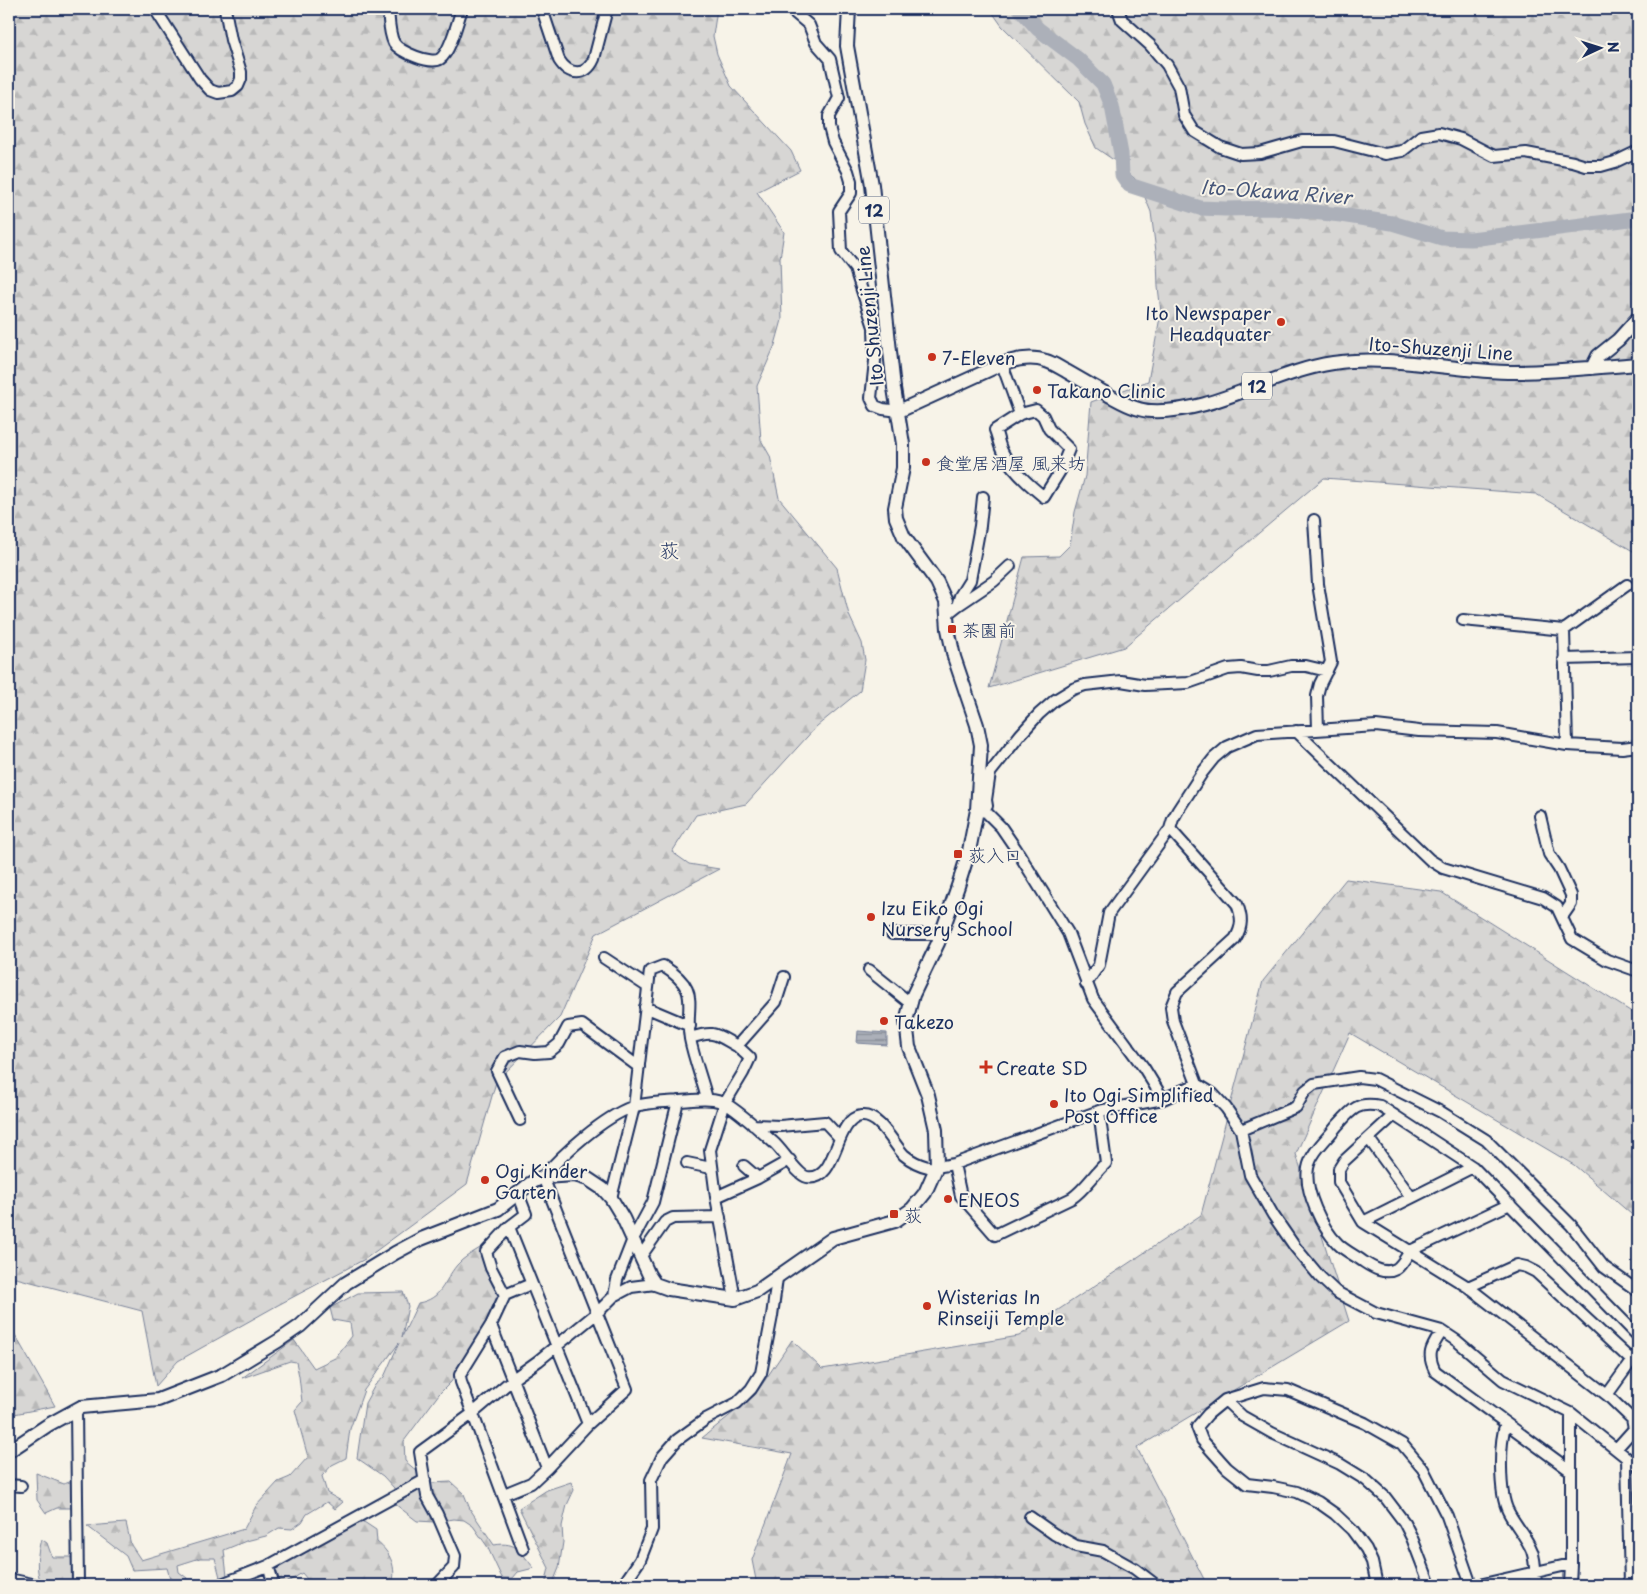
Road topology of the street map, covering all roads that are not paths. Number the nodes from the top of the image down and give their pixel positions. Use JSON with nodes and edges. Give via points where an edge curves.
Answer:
{"nodes":[{"id":1,"x":155,"y":9,"type":"edge"},
{"id":2,"x":225,"y":9,"type":"edge"},
{"id":3,"x":388,"y":9,"type":"edge"},
{"id":4,"x":462,"y":9,"type":"edge"},
{"id":5,"x":542,"y":9,"type":"edge"},
{"id":6,"x":607,"y":9,"type":"edge"},
{"id":7,"x":790,"y":9,"type":"edge"},
{"id":8,"x":849,"y":9,"type":"edge"},
{"id":9,"x":1118,"y":9,"type":"edge"},
{"id":10,"x":1638,"y":151,"type":"edge"},
{"id":11,"x":1638,"y":318,"type":"edge"},
{"id":12,"x":1002,"y":364,"type":"junction"},
{"id":13,"x":1638,"y":364,"type":"edge"},
{"id":14,"x":1592,"y":368,"type":"junction"},
{"id":15,"x":899,"y":412,"type":"junction"},
{"id":16,"x":1020,"y":414,"type":"junction"},
{"id":17,"x":983,"y":497,"type":"dead end"},
{"id":18,"x":1314,"y":520,"type":"dead end"},
{"id":19,"x":1010,"y":566,"type":"dead end"},
{"id":20,"x":1627,"y":585,"type":"dead end"},
{"id":21,"x":952,"y":610,"type":"junction"},
{"id":22,"x":1463,"y":620,"type":"dead end"},
{"id":23,"x":1564,"y":630,"type":"junction"},
{"id":24,"x":1638,"y":657,"type":"edge"},
{"id":25,"x":1564,"y":658,"type":"junction"},
{"id":26,"x":1326,"y":671,"type":"junction"},
{"id":27,"x":1318,"y":729,"type":"junction"},
{"id":28,"x":1296,"y":731,"type":"junction"},
{"id":29,"x":1567,"y":745,"type":"junction"},
{"id":30,"x":1638,"y":746,"type":"edge"},
{"id":31,"x":977,"y":810,"type":"junction"},
{"id":32,"x":1540,"y":816,"type":"dead end"},
{"id":33,"x":1170,"y":829,"type":"junction"},
{"id":34,"x":1562,"y":917,"type":"junction"},
{"id":35,"x":892,"y":934,"type":"dead end"},
{"id":36,"x":941,"y":934,"type":"junction"},
{"id":37,"x":604,"y":958,"type":"dead end"},
{"id":38,"x":869,"y":970,"type":"dead end"},
{"id":39,"x":1638,"y":971,"type":"edge"},
{"id":40,"x":784,"y":977,"type":"dead end"},
{"id":41,"x":1086,"y":984,"type":"junction"},
{"id":42,"x":648,"y":987,"type":"junction"},
{"id":43,"x":910,"y":1003,"type":"junction"},
{"id":44,"x":645,"y":1007,"type":"junction"},
{"id":45,"x":690,"y":1026,"type":"junction"},
{"id":46,"x":690,"y":1038,"type":"junction"},
{"id":47,"x":737,"y":1046,"type":"junction"},
{"id":48,"x":639,"y":1067,"type":"junction"},
{"id":49,"x":1198,"y":1084,"type":"junction"},
{"id":50,"x":708,"y":1099,"type":"junction"},
{"id":51,"x":1163,"y":1099,"type":"junction"},
{"id":52,"x":678,"y":1101,"type":"junction"},
{"id":53,"x":725,"y":1103,"type":"junction"},
{"id":54,"x":634,"y":1107,"type":"junction"},
{"id":55,"x":1099,"y":1111,"type":"junction"},
{"id":56,"x":1394,"y":1115,"type":"junction"},
{"id":57,"x":520,"y":1120,"type":"dead end"},
{"id":58,"x":753,"y":1125,"type":"junction"},
{"id":59,"x":1241,"y":1130,"type":"junction"},
{"id":60,"x":840,"y":1138,"type":"junction"},
{"id":61,"x":1369,"y":1139,"type":"junction"},
{"id":62,"x":790,"y":1160,"type":"junction"},
{"id":63,"x":687,"y":1163,"type":"dead end"},
{"id":64,"x":954,"y":1164,"type":"junction"},
{"id":65,"x":744,"y":1166,"type":"dead end"},
{"id":66,"x":937,"y":1166,"type":"junction"},
{"id":67,"x":1473,"y":1167,"type":"junction"},
{"id":68,"x":711,"y":1168,"type":"junction"},
{"id":69,"x":543,"y":1177,"type":"junction"},
{"id":70,"x":758,"y":1178,"type":"junction"},
{"id":71,"x":518,"y":1193,"type":"junction"},
{"id":72,"x":716,"y":1197,"type":"junction"},
{"id":73,"x":1411,"y":1197,"type":"junction"},
{"id":74,"x":612,"y":1198,"type":"junction"},
{"id":75,"x":1510,"y":1204,"type":"junction"},
{"id":76,"x":720,"y":1217,"type":"junction"},
{"id":77,"x":1363,"y":1222,"type":"junction"},
{"id":78,"x":509,"y":1227,"type":"junction"},
{"id":79,"x":633,"y":1239,"type":"junction"},
{"id":80,"x":1410,"y":1251,"type":"junction"},
{"id":81,"x":641,"y":1256,"type":"junction"},
{"id":82,"x":777,"y":1278,"type":"junction"},
{"id":83,"x":531,"y":1284,"type":"junction"},
{"id":84,"x":655,"y":1284,"type":"junction"},
{"id":85,"x":1468,"y":1288,"type":"junction"},
{"id":86,"x":1638,"y":1291,"type":"edge"},
{"id":87,"x":505,"y":1295,"type":"junction"},
{"id":88,"x":614,"y":1296,"type":"junction"},
{"id":89,"x":735,"y":1299,"type":"junction"},
{"id":90,"x":597,"y":1313,"type":"junction"},
{"id":91,"x":491,"y":1325,"type":"junction"},
{"id":92,"x":1442,"y":1331,"type":"junction"},
{"id":93,"x":1638,"y":1336,"type":"edge"},
{"id":94,"x":556,"y":1345,"type":"junction"},
{"id":95,"x":1638,"y":1352,"type":"edge"},
{"id":96,"x":1632,"y":1361,"type":"junction"},
{"id":97,"x":513,"y":1379,"type":"junction"},
{"id":98,"x":1607,"y":1395,"type":"junction"},
{"id":99,"x":1225,"y":1400,"type":"junction"},
{"id":100,"x":76,"y":1410,"type":"junction"},
{"id":101,"x":1571,"y":1413,"type":"junction"},
{"id":102,"x":472,"y":1414,"type":"junction"},
{"id":103,"x":588,"y":1424,"type":"junction"},
{"id":104,"x":1506,"y":1424,"type":"junction"},
{"id":105,"x":1616,"y":1449,"type":"junction"},
{"id":106,"x":9,"y":1451,"type":"edge"},
{"id":107,"x":1627,"y":1458,"type":"junction"},
{"id":108,"x":1638,"y":1465,"type":"edge"},
{"id":109,"x":547,"y":1468,"type":"junction"},
{"id":110,"x":1572,"y":1471,"type":"junction"},
{"id":111,"x":425,"y":1480,"type":"junction"},
{"id":112,"x":9,"y":1485,"type":"edge"},
{"id":113,"x":21,"y":1486,"type":"dead end"},
{"id":114,"x":504,"y":1494,"type":"junction"},
{"id":115,"x":1030,"y":1518,"type":"dead end"},
{"id":116,"x":1634,"y":1523,"type":"edge"},
{"id":117,"x":523,"y":1548,"type":"dead end"},
{"id":118,"x":1571,"y":1564,"type":"junction"},
{"id":119,"x":268,"y":1566,"type":"junction"},
{"id":120,"x":1535,"y":1573,"type":"junction"},
{"id":121,"x":9,"y":1579,"type":"edge"},
{"id":122,"x":37,"y":1585,"type":"edge"},
{"id":123,"x":78,"y":1585,"type":"edge"},
{"id":124,"x":219,"y":1585,"type":"edge"},
{"id":125,"x":274,"y":1585,"type":"edge"},
{"id":126,"x":437,"y":1585,"type":"edge"},
{"id":127,"x":623,"y":1585,"type":"edge"},
{"id":128,"x":1156,"y":1585,"type":"edge"},
{"id":129,"x":1377,"y":1585,"type":"edge"},
{"id":130,"x":1430,"y":1585,"type":"edge"},
{"id":131,"x":1470,"y":1585,"type":"edge"},
{"id":132,"x":1479,"y":1585,"type":"edge"},
{"id":133,"x":1536,"y":1585,"type":"edge"},
{"id":134,"x":1570,"y":1585,"type":"edge"},
{"id":135,"x":1630,"y":1585,"type":"edge"}],
"edges":[{"from":1,"to":2,"type":"street","via":[[200,79],[210,90],[218,93],[232,91],[241,79]]},
{"from":3,"to":4,"type":"street","via":[[394,42],[402,50],[423,60],[434,61],[445,53]]},
{"from":5,"to":6,"type":"street","via":[[559,60],[571,72],[585,71],[591,66]]},
{"from":7,"to":15,"type":"street","via":[[809,25],[816,43],[830,59],[839,98],[829,116],[829,127],[851,181],[851,193],[839,211],[841,250],[855,269],[874,327],[871,398],[875,406]]},
{"from":8,"to":15,"type":"main road","name":"Ito Shuzenji Line","number":"12","via":[[847,46],[872,185]]},
{"from":9,"to":10,"type":"street","via":[[1122,20],[1167,65],[1178,87],[1184,114],[1194,131],[1241,154],[1260,153],[1302,142],[1334,141],[1385,154],[1402,151],[1421,136],[1440,133],[1461,139],[1494,156],[1526,153],[1586,166],[1615,162]]},
{"from":11,"to":14,"type":"main road","via":[[1598,356]]},
{"from":12,"to":14,"type":"main road","name":"Ito-Shuzenji Line","number":"12","via":[[1030,358],[1047,361],[1129,406],[1148,412],[1194,408],[1302,371],[1340,362],[1391,360],[1514,372]]},
{"from":12,"to":15,"type":"main road","name":"Ito-Shuzenji Line","number":"12"},
{"from":12,"to":16,"type":"street"},
{"from":13,"to":14,"type":"main road","name":"Ito-Shuzenji Line","number":"12"},
{"from":15,"to":21,"type":"main road","name":"Ito Shuzenji Line","via":[[904,468],[896,518],[904,537],[937,582]]},
{"from":16,"to":16,"type":"street","via":[[1036,410],[1069,449],[1044,497],[1011,465],[995,430]]},
{"from":17,"to":21,"type":"street","via":[[973,570]]},
{"from":18,"to":26,"type":"street","via":[[1318,584],[1331,662]]},
{"from":19,"to":21,"type":"street"},
{"from":20,"to":23,"type":"street"},
{"from":21,"to":31,"type":"main road","name":"Ito Shuzenji Line","via":[[948,629],[954,657],[981,745]]},
{"from":22,"to":23,"type":"street"},
{"from":23,"to":25,"type":"street"},
{"from":24,"to":25,"type":"street"},
{"from":25,"to":29,"type":"street"},
{"from":26,"to":27,"type":"street","via":[[1317,696]]},
{"from":26,"to":31,"type":"street","via":[[1306,666],[1269,671],[1241,668],[1188,682],[1146,685],[1121,680],[1073,689],[1055,700],[1020,735],[990,773],[987,806]]},
{"from":27,"to":28,"type":"street"},
{"from":27,"to":29,"type":"street","via":[[1376,726],[1497,733]]},
{"from":28,"to":33,"type":"street","via":[[1257,734],[1227,747],[1202,773]]},
{"from":28,"to":34,"type":"street","via":[[1430,860],[1443,868],[1543,898],[1557,907]]},
{"from":29,"to":30,"type":"street"},
{"from":31,"to":36,"type":"main road","name":"Ito Shuzenji Line","via":[[969,851]]},
{"from":31,"to":41,"type":"street","via":[[986,812],[1016,849],[1068,933]]},
{"from":32,"to":34,"type":"street","via":[[1549,854],[1571,895],[1571,904]]},
{"from":33,"to":41,"type":"street","via":[[1110,913],[1099,965]]},
{"from":33,"to":49,"type":"street","via":[[1237,904],[1241,916],[1241,929],[1235,938],[1177,992],[1171,1007],[1173,1021]]},
{"from":34,"to":39,"type":"street","via":[[1572,939],[1607,960]]},
{"from":35,"to":36,"type":"street"},
{"from":36,"to":43,"type":"main road","name":"Ito Shuzenji Line"},
{"from":37,"to":42,"type":"street"},
{"from":38,"to":43,"type":"street"},
{"from":40,"to":47,"type":"street","via":[[776,1002]]},
{"from":41,"to":51,"type":"street"},
{"from":42,"to":44,"type":"street"},
{"from":42,"to":45,"type":"street","via":[[650,971],[664,966],[675,973],[690,994]]},
{"from":43,"to":66,"type":"main road","name":"Ito Shuzenji Line","via":[[906,1021],[909,1047],[928,1095],[936,1130]]},
{"from":44,"to":45,"type":"street"},
{"from":44,"to":48,"type":"street"},
{"from":45,"to":46,"type":"street"},
{"from":46,"to":47,"type":"street","via":[[714,1033]]},
{"from":46,"to":50,"type":"street"},
{"from":47,"to":53,"type":"street","via":[[750,1058]]},
{"from":48,"to":54,"type":"street"},
{"from":48,"to":57,"type":"street","via":[[582,1025],[568,1027],[559,1044],[548,1052],[512,1054],[505,1057],[497,1071]]},
{"from":49,"to":51,"type":"street"},
{"from":49,"to":59,"type":"street","via":[[1213,1094]]},
{"from":50,"to":52,"type":"street"},
{"from":50,"to":53,"type":"street"},
{"from":51,"to":55,"type":"street"},
{"from":52,"to":54,"type":"street"},
{"from":52,"to":79,"type":"street","via":[[653,1202]]},
{"from":53,"to":58,"type":"street"},
{"from":53,"to":68,"type":"street","via":[[710,1150]]},
{"from":54,"to":69,"type":"street","via":[[620,1112],[576,1144]]},
{"from":54,"to":74,"type":"street"},
{"from":55,"to":64,"type":"street"},
{"from":55,"to":64,"type":"street","via":[[1106,1163],[1072,1198],[995,1235],[962,1196]]},
{"from":56,"to":61,"type":"street"},
{"from":56,"to":67,"type":"street"},
{"from":56,"to":80,"type":"street","via":[[1368,1103],[1355,1106],[1314,1154],[1308,1166],[1307,1183],[1315,1206],[1339,1245],[1374,1269],[1395,1270]]},
{"from":58,"to":60,"type":"street","via":[[826,1122]]},
{"from":58,"to":62,"type":"street","via":[[780,1147]]},
{"from":59,"to":86,"type":"street","via":[[1296,1106],[1305,1091],[1314,1084],[1359,1077],[1375,1080],[1441,1112],[1486,1140],[1571,1225],[1604,1267]]},
{"from":59,"to":92,"type":"street","via":[[1250,1175],[1273,1215],[1320,1277],[1336,1292],[1376,1313]]},
{"from":60,"to":62,"type":"street","via":[[831,1161],[819,1174],[803,1175]]},
{"from":60,"to":66,"type":"street","via":[[852,1119],[864,1116],[880,1124],[910,1159],[921,1165]]},
{"from":61,"to":73,"type":"street"},
{"from":61,"to":77,"type":"street","via":[[1339,1169],[1339,1182]]},
{"from":62,"to":70,"type":"street"},
{"from":63,"to":68,"type":"street"},
{"from":64,"to":66,"type":"street"},
{"from":65,"to":70,"type":"street"},
{"from":66,"to":82,"type":"main road","via":[[925,1193],[899,1219],[832,1238]]},
{"from":67,"to":73,"type":"street"},
{"from":67,"to":75,"type":"street"},
{"from":68,"to":72,"type":"street"},
{"from":69,"to":71,"type":"main road"},
{"from":69,"to":74,"type":"main road","via":[[575,1175],[597,1184]]},
{"from":69,"to":90,"type":"street"},
{"from":70,"to":72,"type":"street"},
{"from":71,"to":78,"type":"street","via":[[526,1214]]},
{"from":71,"to":100,"type":"main road","via":[[498,1209],[395,1253],[346,1284],[300,1326],[222,1375],[158,1400]]},
{"from":72,"to":76,"type":"street"},
{"from":73,"to":77,"type":"street"},
{"from":74,"to":79,"type":"main road"},
{"from":75,"to":80,"type":"street"},
{"from":75,"to":93,"type":"street"},
{"from":76,"to":81,"type":"street","via":[[673,1218],[665,1222]]},
{"from":76,"to":89,"type":"street"},
{"from":77,"to":80,"type":"street"},
{"from":78,"to":83,"type":"street"},
{"from":78,"to":87,"type":"street","via":[[486,1252]]},
{"from":79,"to":81,"type":"main road"},
{"from":79,"to":88,"type":"street"},
{"from":80,"to":85,"type":"street"},
{"from":81,"to":84,"type":"main road"},
{"from":82,"to":89,"type":"main road","via":[[757,1291]]},
{"from":82,"to":127,"type":"street","via":[[760,1373],[751,1389],[737,1403],[691,1429],[662,1457],[651,1480],[652,1529],[640,1560]]},
{"from":83,"to":87,"type":"street"},
{"from":83,"to":94,"type":"street"},
{"from":84,"to":88,"type":"street","via":[[631,1288]]},
{"from":84,"to":89,"type":"main road"},
{"from":85,"to":96,"type":"street","via":[[1517,1265],[1526,1267],[1536,1272]]},
{"from":85,"to":98,"type":"street"},
{"from":87,"to":91,"type":"street"},
{"from":88,"to":90,"type":"street"},
{"from":90,"to":94,"type":"street"},
{"from":90,"to":103,"type":"street","via":[[627,1388]]},
{"from":91,"to":97,"type":"street"},
{"from":91,"to":102,"type":"street","via":[[460,1375]]},
{"from":92,"to":101,"type":"street","via":[[1503,1380]]},
{"from":92,"to":104,"type":"street","via":[[1430,1351],[1435,1371]]},
{"from":94,"to":97,"type":"street"},
{"from":94,"to":103,"type":"street"},
{"from":95,"to":96,"type":"street"},
{"from":96,"to":98,"type":"street"},
{"from":97,"to":102,"type":"street"},
{"from":97,"to":109,"type":"street"},
{"from":98,"to":105,"type":"street","via":[[1632,1420],[1634,1429]]},
{"from":99,"to":129,"type":"street","via":[[1197,1427],[1202,1440],[1227,1468],[1247,1484],[1297,1492],[1336,1514],[1366,1549]]},
{"from":99,"to":130,"type":"street","via":[[1242,1416],[1272,1433],[1340,1464],[1385,1497],[1404,1522]]},
{"from":99,"to":131,"type":"street","via":[[1264,1388],[1288,1390],[1365,1423],[1402,1444],[1423,1469],[1447,1516]]},
{"from":100,"to":106,"type":"main road"},
{"from":100,"to":123,"type":"street"},
{"from":101,"to":105,"type":"street"},
{"from":101,"to":110,"type":"street"},
{"from":102,"to":111,"type":"street","via":[[420,1452]]},
{"from":102,"to":114,"type":"street"},
{"from":103,"to":109,"type":"street"},
{"from":104,"to":110,"type":"street"},
{"from":104,"to":120,"type":"street","via":[[1502,1434],[1503,1494],[1508,1510],[1532,1551]]},
{"from":105,"to":107,"type":"street"},
{"from":107,"to":108,"type":"street"},
{"from":107,"to":116,"type":"street"},
{"from":109,"to":114,"type":"street","via":[[531,1483]]},
{"from":110,"to":118,"type":"street"},
{"from":111,"to":119,"type":"street"},
{"from":111,"to":126,"type":"street","via":[[427,1496],[455,1556],[454,1567]]},
{"from":112,"to":113,"type":"street"},
{"from":114,"to":117,"type":"street"},
{"from":115,"to":128,"type":"street","via":[[1076,1546],[1103,1552]]},
{"from":116,"to":135,"type":"street"},
{"from":118,"to":120,"type":"street"},
{"from":118,"to":134,"type":"street"},
{"from":119,"to":124,"type":"street"},
{"from":119,"to":125,"type":"street"},
{"from":120,"to":132,"type":"street"},
{"from":120,"to":133,"type":"street"},
{"from":121,"to":122,"type":"street"}]}
